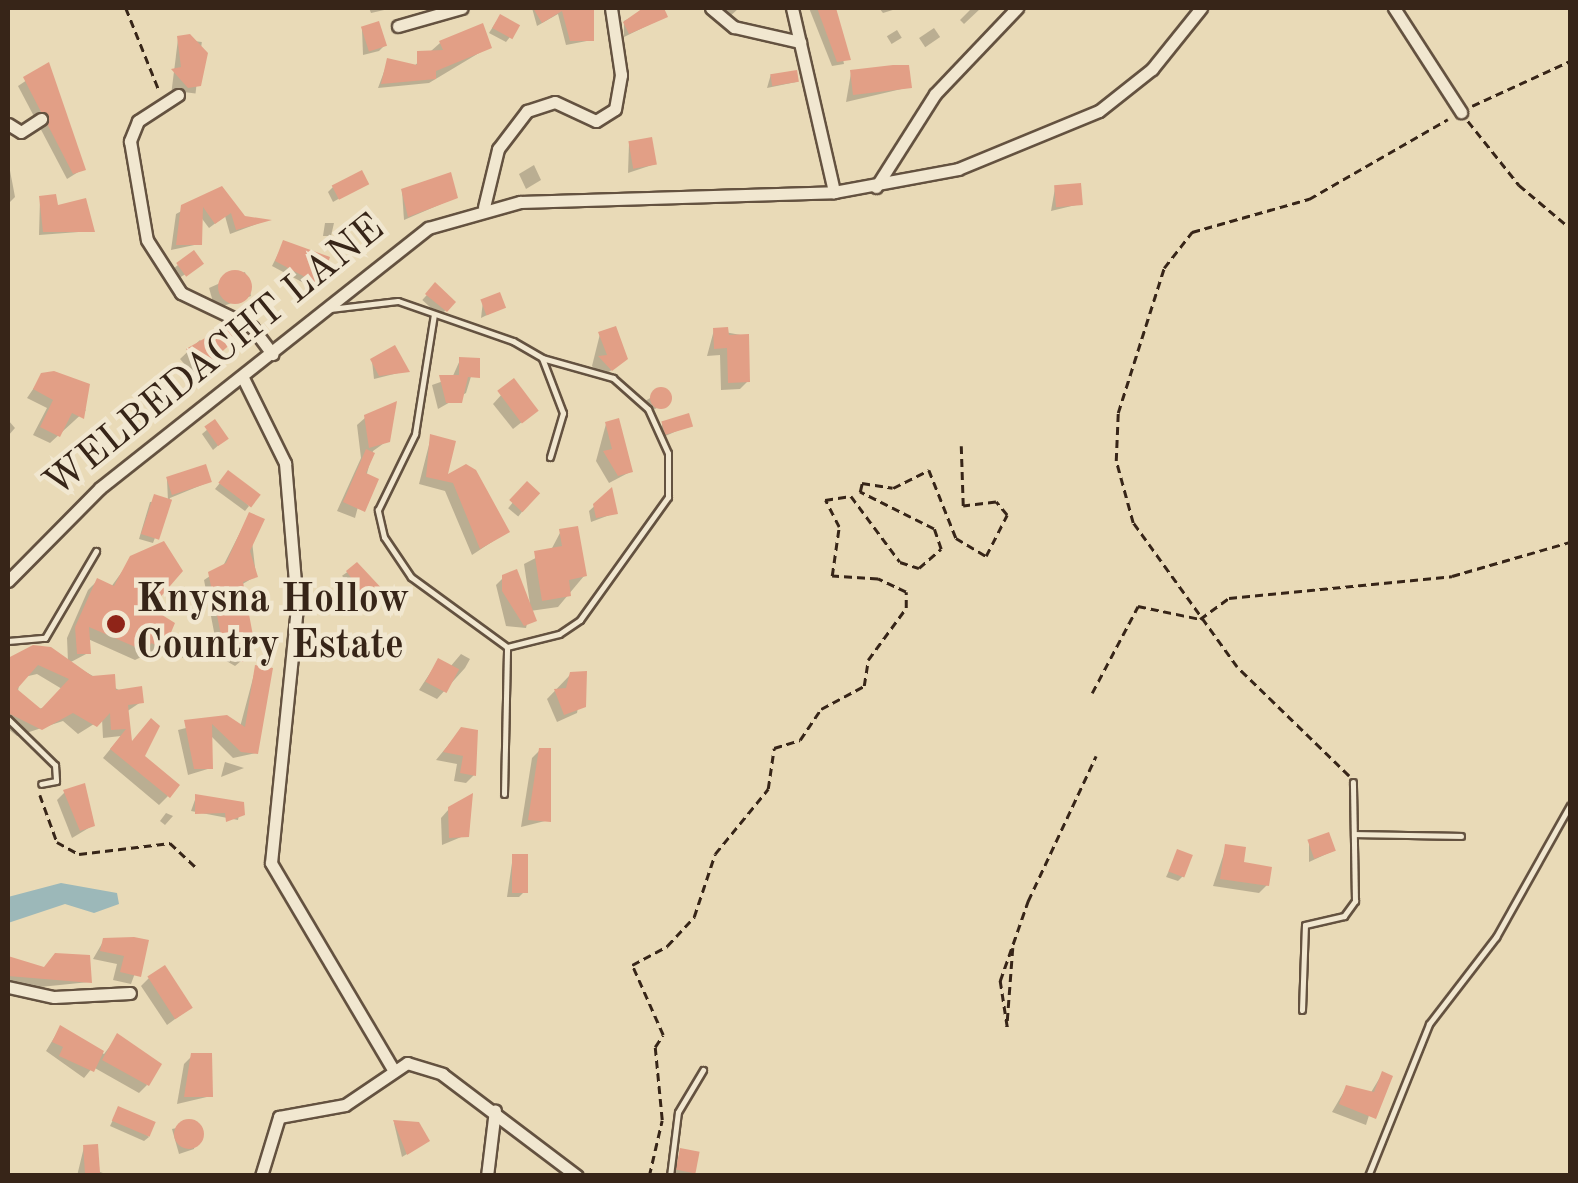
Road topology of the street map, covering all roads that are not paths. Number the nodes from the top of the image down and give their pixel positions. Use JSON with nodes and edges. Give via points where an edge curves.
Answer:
{"nodes":[{"id":1,"x":461,"y":8,"type":"edge"},
{"id":2,"x":611,"y":8,"type":"edge"},
{"id":3,"x":712,"y":8,"type":"edge"},
{"id":4,"x":792,"y":8,"type":"edge"},
{"id":5,"x":1017,"y":8,"type":"edge"},
{"id":6,"x":1201,"y":8,"type":"edge"},
{"id":7,"x":1411,"y":8,"type":"edge"},
{"id":8,"x":1396,"y":10,"type":"edge"},
{"id":9,"x":398,"y":26,"type":"dead end"},
{"id":10,"x":800,"y":42,"type":"junction"},
{"id":11,"x":178,"y":94,"type":"dead end"},
{"id":12,"x":1461,"y":112,"type":"road end"},
{"id":13,"x":41,"y":119,"type":"dead end"},
{"id":14,"x":8,"y":124,"type":"edge"},
{"id":15,"x":876,"y":187,"type":"junction"},
{"id":16,"x":834,"y":192,"type":"junction"},
{"id":17,"x":484,"y":208,"type":"junction"},
{"id":18,"x":316,"y":311,"type":"junction"},
{"id":19,"x":434,"y":314,"type":"junction"},
{"id":20,"x":272,"y":354,"type":"junction"},
{"id":21,"x":542,"y":358,"type":"junction"},
{"id":22,"x":244,"y":380,"type":"junction"},
{"id":23,"x":550,"y":457,"type":"dead end"},
{"id":24,"x":96,"y":551,"type":"dead end"},
{"id":25,"x":8,"y":581,"type":"edge"},
{"id":26,"x":8,"y":641,"type":"edge"},
{"id":27,"x":507,"y":648,"type":"junction"},
{"id":28,"x":8,"y":719,"type":"edge"},
{"id":29,"x":1353,"y":782,"type":"road end"},
{"id":30,"x":41,"y":784,"type":"road end"},
{"id":31,"x":504,"y":794,"type":"dead end"},
{"id":32,"x":1570,"y":806,"type":"edge"},
{"id":33,"x":1354,"y":834,"type":"junction"},
{"id":34,"x":1461,"y":836,"type":"dead end"},
{"id":35,"x":8,"y":987,"type":"edge"},
{"id":36,"x":130,"y":993,"type":"dead end"},
{"id":37,"x":1302,"y":1010,"type":"dead end"},
{"id":38,"x":396,"y":1065,"type":"junction"},
{"id":39,"x":703,"y":1070,"type":"dead end"},
{"id":40,"x":495,"y":1110,"type":"junction"},
{"id":41,"x":261,"y":1176,"type":"edge"},
{"id":42,"x":486,"y":1176,"type":"edge"},
{"id":43,"x":577,"y":1176,"type":"edge"},
{"id":44,"x":670,"y":1176,"type":"edge"},
{"id":45,"x":1368,"y":1176,"type":"edge"}],
"edges":[{"from":1,"to":9,"type":"street"},
{"from":2,"to":17,"type":"street","via":[[622,75],[615,110],[596,121],[555,102],[526,111],[498,149]]},
{"from":3,"to":10,"type":"street","via":[[734,27]]},
{"from":4,"to":10,"type":"street"},
{"from":5,"to":15,"type":"street","via":[[934,94]]},
{"from":6,"to":15,"type":"street","name":"WELBEDACHT LANE","via":[[1152,69],[1100,111],[958,170]]},
{"from":7,"to":8,"type":"street"},
{"from":8,"to":12,"type":"street"},
{"from":10,"to":16,"type":"street"},
{"from":11,"to":20,"type":"street","via":[[130,142],[147,240],[182,294],[252,327]]},
{"from":13,"to":14,"type":"street","via":[[20,132]]},
{"from":15,"to":16,"type":"street","name":"WELBEDACHT LANE"},
{"from":16,"to":17,"type":"street","name":"WELBEDACHT LANE"},
{"from":17,"to":18,"type":"street","name":"WELBEDACHT LANE","via":[[396,246]]},
{"from":18,"to":19,"type":"lane","via":[[390,300]]},
{"from":18,"to":20,"type":"street","name":"WELBEDACHT LANE"},
{"from":19,"to":21,"type":"lane"},
{"from":19,"to":27,"type":"lane","via":[[415,434],[379,520],[411,576]]},
{"from":20,"to":22,"type":"street","name":"WELBEDACHT LANE"},
{"from":21,"to":23,"type":"lane","via":[[564,413]]},
{"from":21,"to":27,"type":"lane","via":[[613,378],[638,396],[665,442],[671,482],[580,620]]},
{"from":22,"to":25,"type":"street","name":"WELBEDACHT LANE","via":[[80,504]]},
{"from":22,"to":38,"type":"street","via":[[287,473],[297,607],[270,863]]},
{"from":24,"to":26,"type":"lane","via":[[46,638]]},
{"from":27,"to":31,"type":"lane"},
{"from":28,"to":30,"type":"lane","via":[[55,766],[56,780]]},
{"from":29,"to":33,"type":"lane"},
{"from":32,"to":45,"type":"lane","via":[[1496,937],[1429,1024]]},
{"from":33,"to":34,"type":"lane"},
{"from":33,"to":37,"type":"lane","via":[[1354,908],[1309,921],[1303,932]]},
{"from":35,"to":36,"type":"street","via":[[54,997]]},
{"from":38,"to":40,"type":"street","via":[[429,1067]]},
{"from":38,"to":41,"type":"street","via":[[345,1105],[278,1117]]},
{"from":39,"to":44,"type":"lane","via":[[678,1112]]},
{"from":40,"to":42,"type":"street"},
{"from":40,"to":43,"type":"street"}]}
